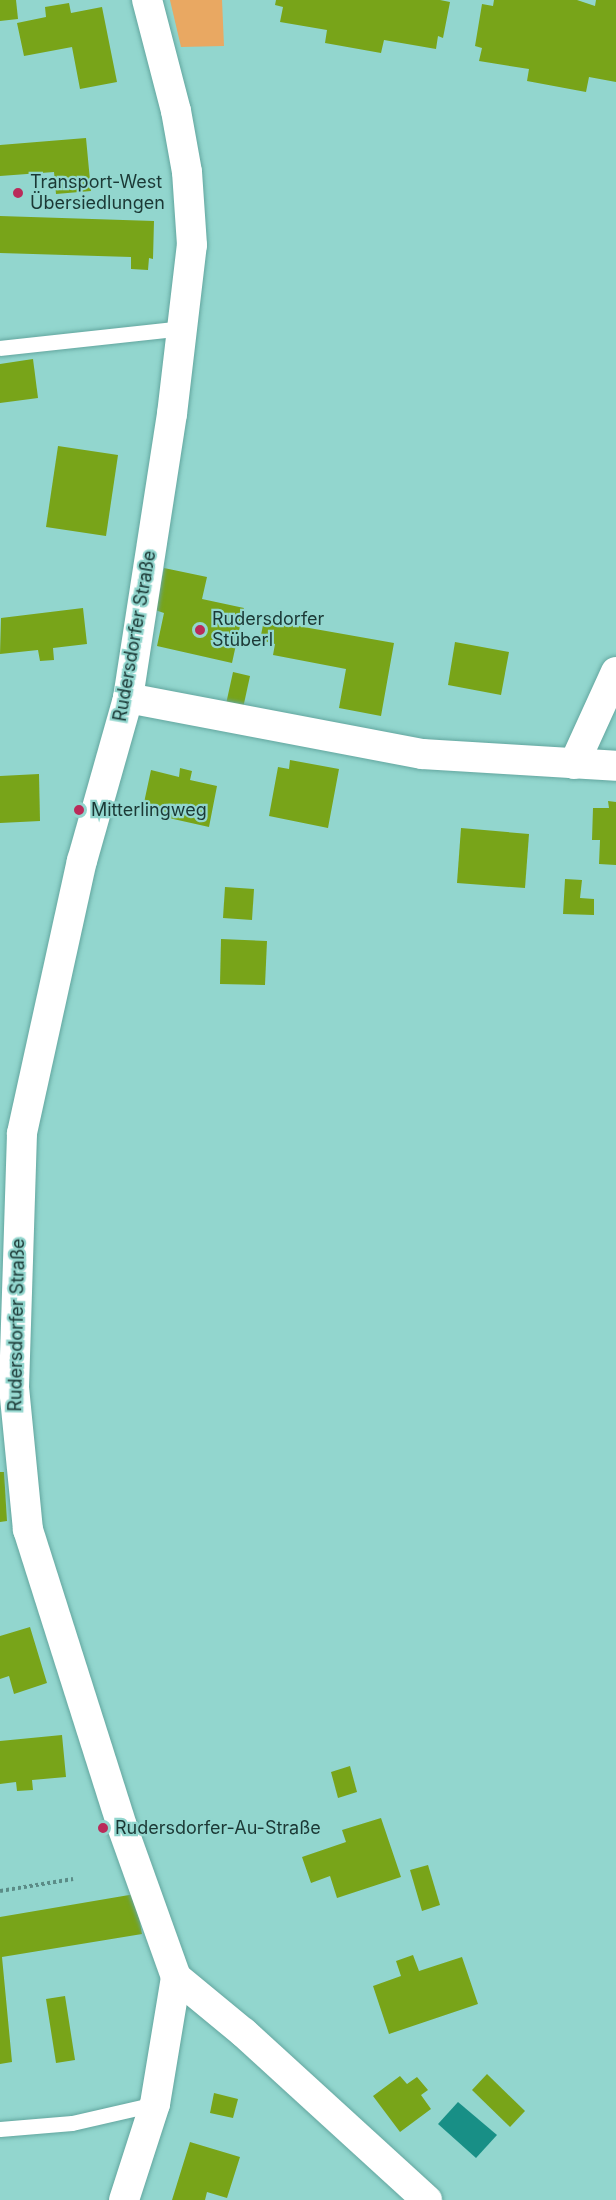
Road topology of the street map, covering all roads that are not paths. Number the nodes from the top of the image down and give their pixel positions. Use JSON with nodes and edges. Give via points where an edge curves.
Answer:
{"nodes":[{"id":1,"x":147,"y":0,"type":"edge"},
{"id":2,"x":183,"y":328,"type":"junction"},
{"id":3,"x":0,"y":348,"type":"edge"},
{"id":4,"x":616,"y":672,"type":"edge"},
{"id":5,"x":128,"y":698,"type":"junction"},
{"id":6,"x":574,"y":764,"type":"junction"},
{"id":7,"x":616,"y":766,"type":"edge"},
{"id":8,"x":176,"y":1977,"type":"junction"},
{"id":9,"x":154,"y":2104,"type":"junction"},
{"id":10,"x":0,"y":2129,"type":"edge"},
{"id":11,"x":124,"y":2200,"type":"edge"},
{"id":12,"x":427,"y":2200,"type":"edge"}],
"edges":[{"from":1,"to":2,"type":"street","name":"Rudersdorfer Straße","via":[[176,111],[187,172],[192,245]]},
{"from":2,"to":3,"type":"lane"},
{"from":2,"to":5,"type":"street","name":"Rudersdorfer Straße"},
{"from":4,"to":6,"type":"street"},
{"from":5,"to":6,"type":"street","via":[[422,754]]},
{"from":5,"to":8,"type":"street","name":"Rudersdorfer Straße","via":[[82,861],[22,1133],[14,1388],[27,1530],[122,1826]]},
{"from":6,"to":7,"type":"street"},
{"from":8,"to":9,"type":"street","name":"Rudersdorfer Straße"},
{"from":8,"to":12,"type":"street","via":[[244,2033]]},
{"from":9,"to":10,"type":"lane","via":[[72,2123]]},
{"from":9,"to":11,"type":"street","name":"Rudersdorfer Straße"}]}
